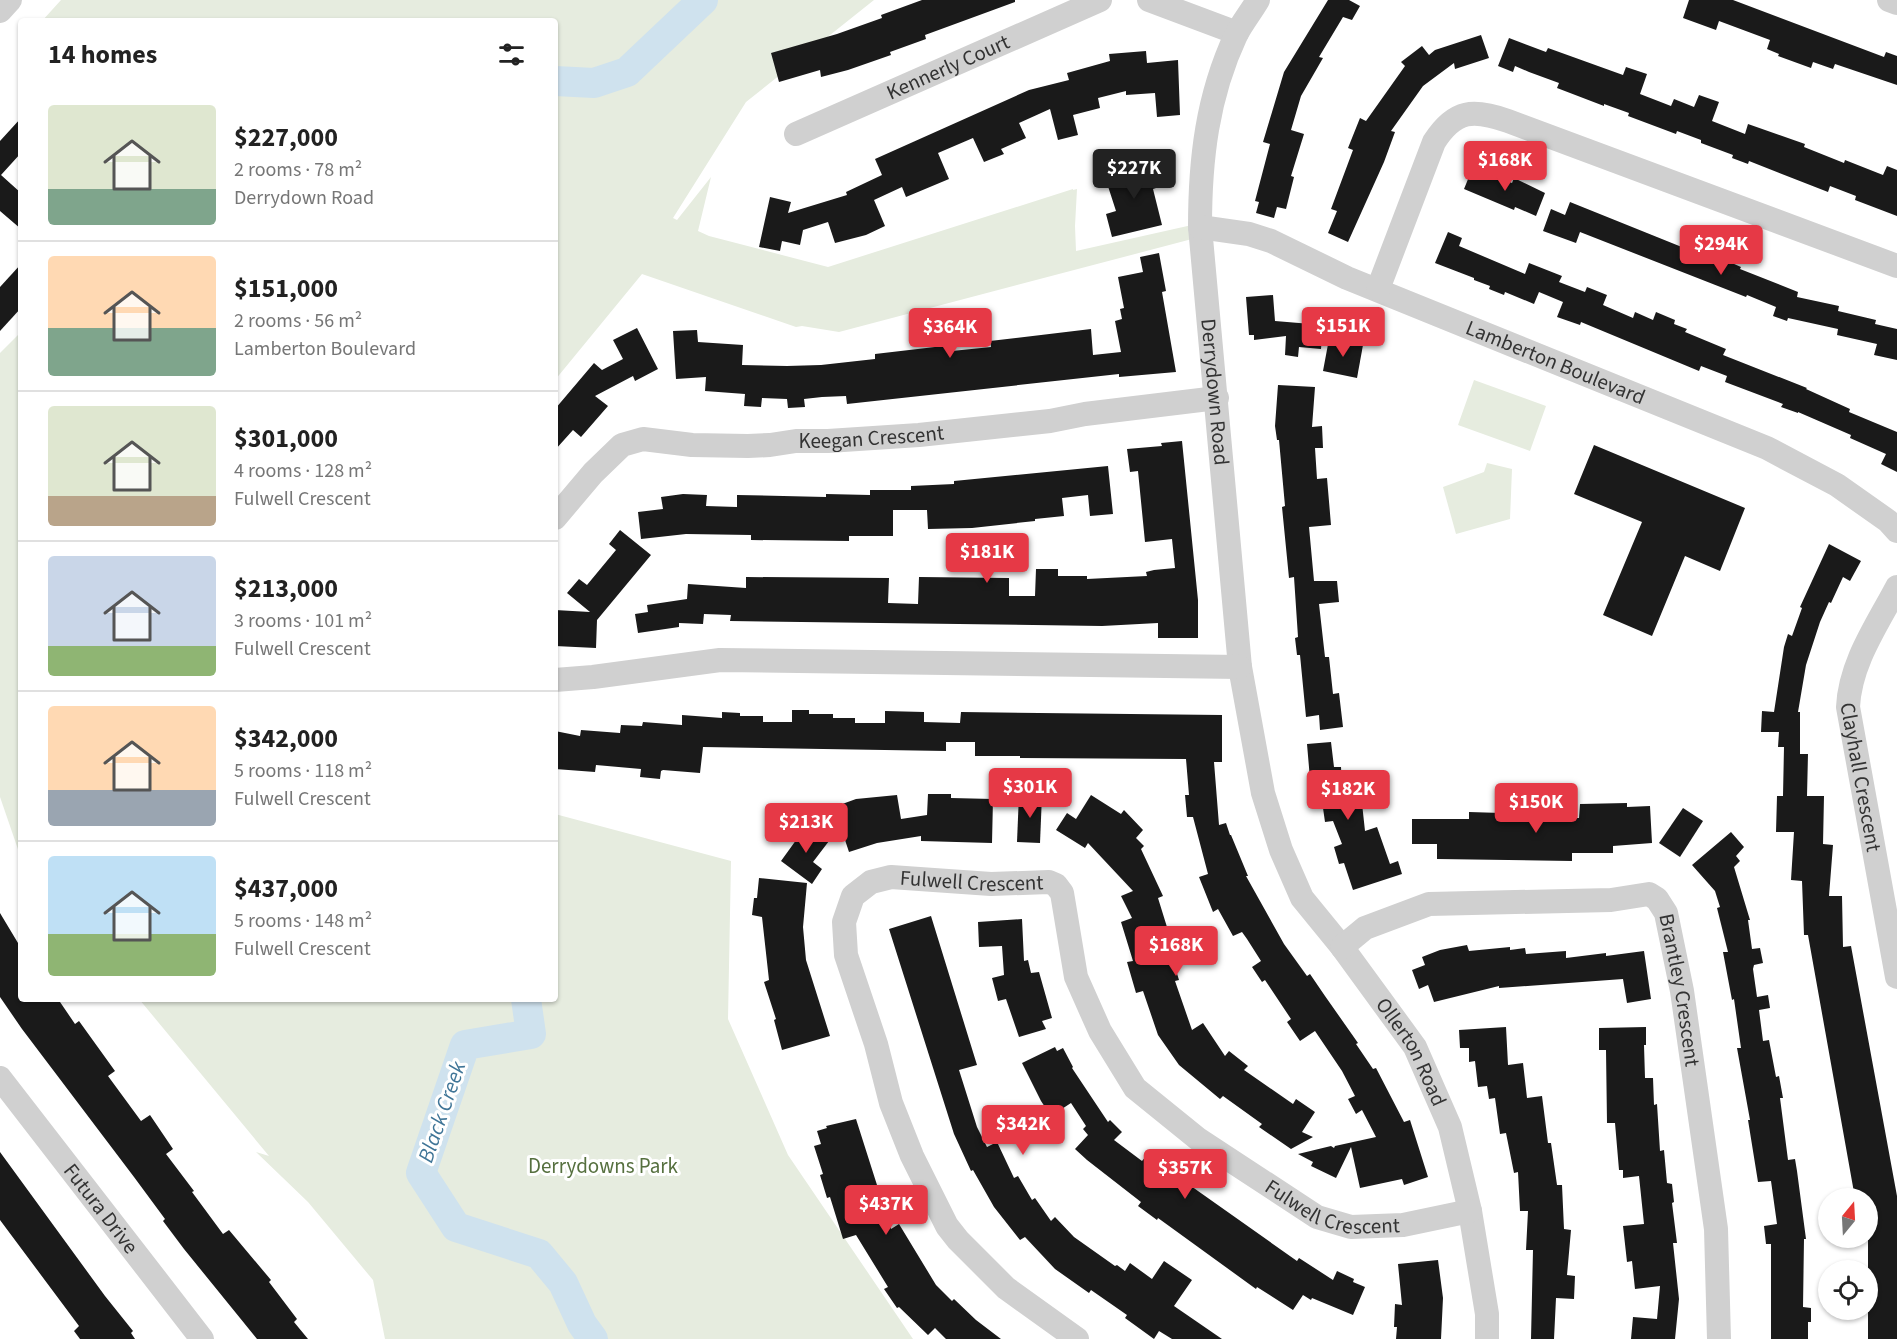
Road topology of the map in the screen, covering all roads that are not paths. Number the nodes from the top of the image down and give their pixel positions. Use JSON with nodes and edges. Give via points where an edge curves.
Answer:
{"nodes":[{"id":1,"x":10,"y":0,"type":"edge"},
{"id":2,"x":1100,"y":0,"type":"edge"},
{"id":3,"x":1149,"y":0,"type":"edge"},
{"id":4,"x":1258,"y":0,"type":"edge"},
{"id":5,"x":1889,"y":0,"type":"edge"},
{"id":6,"x":1897,"y":3,"type":"edge"},
{"id":7,"x":0,"y":11,"type":"edge"},
{"id":8,"x":1238,"y":33,"type":"junction"},
{"id":9,"x":796,"y":134,"type":"dead end"},
{"id":10,"x":1200,"y":227,"type":"junction"},
{"id":11,"x":1897,"y":266,"type":"edge"},
{"id":12,"x":1378,"y":289,"type":"junction"},
{"id":13,"x":1217,"y":398,"type":"junction"},
{"id":14,"x":558,"y":514,"type":"edge"},
{"id":15,"x":1897,"y":531,"type":"edge"},
{"id":16,"x":1897,"y":587,"type":"edge"},
{"id":17,"x":1240,"y":667,"type":"junction"},
{"id":18,"x":558,"y":680,"type":"edge"},
{"id":19,"x":1263,"y":793,"type":"joint"},
{"id":20,"x":1890,"y":900,"type":"edge"},
{"id":21,"x":1342,"y":947,"type":"junction"},
{"id":22,"x":1897,"y":977,"type":"edge"},
{"id":23,"x":0,"y":1078,"type":"edge"},
{"id":24,"x":1470,"y":1210,"type":"junction"},
{"id":25,"x":202,"y":1339,"type":"edge"},
{"id":26,"x":1077,"y":1339,"type":"edge"},
{"id":27,"x":1487,"y":1339,"type":"edge"},
{"id":28,"x":1719,"y":1339,"type":"edge"}],
"edges":[{"from":1,"to":7,"type":"street"},
{"from":2,"to":9,"type":"street","name":"Kennerly Court"},
{"from":3,"to":8,"type":"street"},
{"from":4,"to":8,"type":"street","name":"Derrydown Road"},
{"from":5,"to":6,"type":"street"},
{"from":8,"to":10,"type":"street","name":"Derrydown Road","via":[[1218,83],[1202,150]]},
{"from":10,"to":12,"type":"street","name":"Lamberton Boulevard","via":[[1271,241]]},
{"from":10,"to":13,"type":"street","name":"Derrydown Road"},
{"from":11,"to":12,"type":"street","via":[[1489,115],[1468,113],[1445,126],[1434,142]]},
{"from":12,"to":15,"type":"street","name":"Lamberton Boulevard","via":[[1767,447],[1837,485]]},
{"from":13,"to":14,"type":"street","name":"Keegan Crescent","via":[[928,434],[748,446],[643,439],[622,445]]},
{"from":13,"to":17,"type":"street","name":"Derrydown Road"},
{"from":16,"to":20,"type":"street","name":"Clayhall Crescent","via":[[1858,662],[1849,688],[1848,707]]},
{"from":17,"to":18,"type":"street","via":[[720,660]]},
{"from":17,"to":19,"type":"street","name":"Derrydown Road"},
{"from":19,"to":21,"type":"street","name":"Ollerton Road","via":[[1302,898]]},
{"from":20,"to":22,"type":"street","name":"Clayhall Crescent"},
{"from":21,"to":24,"type":"street","name":"Ollerton Road","via":[[1415,1047],[1450,1127]]},
{"from":21,"to":28,"type":"street","name":"Brantley Crescent","via":[[1365,928],[1429,904],[1611,900],[1648,894],[1657,899],[1666,913],[1684,1003],[1716,1229]]},
{"from":23,"to":25,"type":"street","name":"Futura Drive"},
{"from":24,"to":26,"type":"street","name":"Fulwell Crescent","via":[[1403,1225],[1351,1227],[1317,1217],[1198,1139],[1135,1088],[1100,1031],[1076,977],[1062,893],[1056,885],[891,877],[872,882],[853,896],[844,922],[846,955],[891,1103],[912,1156],[947,1226],[958,1239],[1006,1288]]},
{"from":24,"to":27,"type":"street","name":"Ollerton Road","via":[[1487,1314]]}]}
